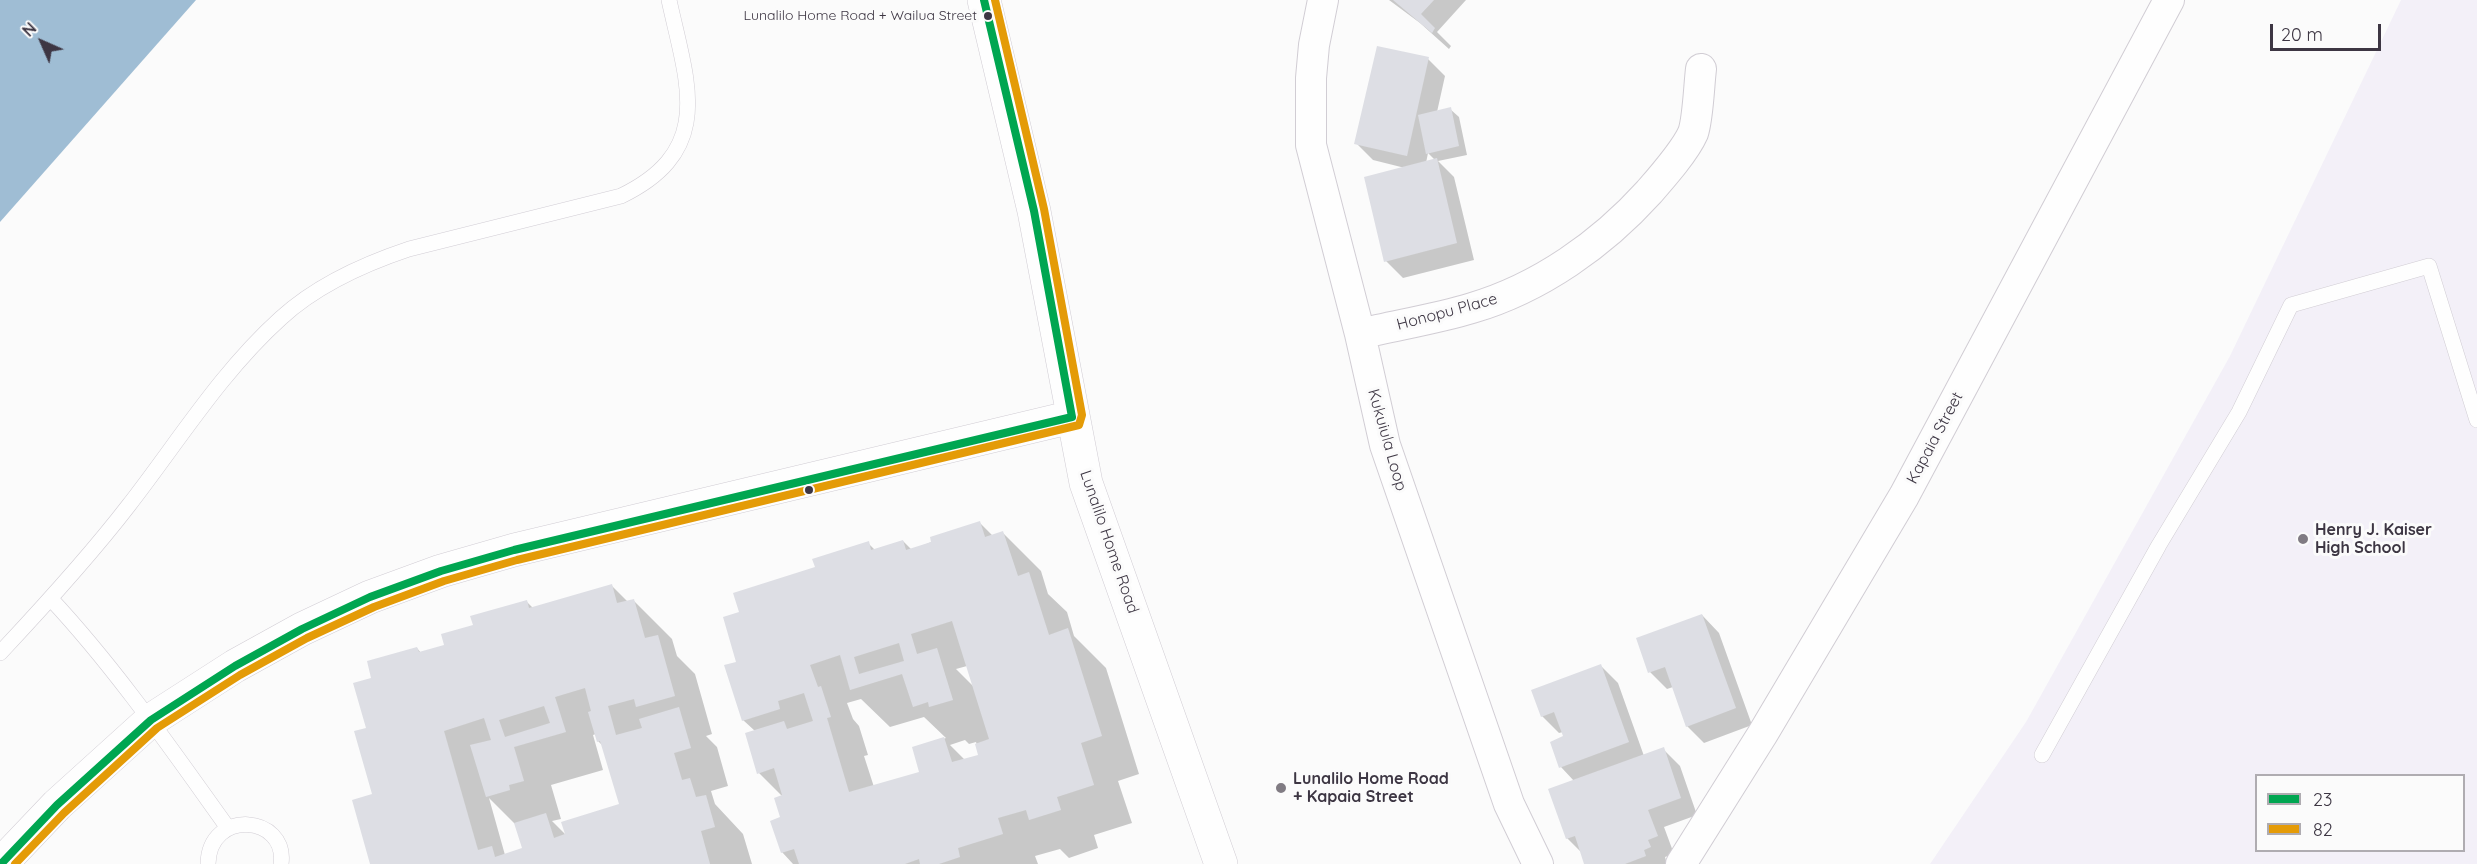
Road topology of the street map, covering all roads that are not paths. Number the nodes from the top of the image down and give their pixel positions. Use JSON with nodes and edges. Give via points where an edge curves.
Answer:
{"nodes":[{"id":1,"x":669,"y":0,"type":"edge"},
{"id":2,"x":984,"y":0,"type":"edge"},
{"id":3,"x":1323,"y":0,"type":"edge"},
{"id":4,"x":2169,"y":0,"type":"edge"},
{"id":5,"x":1701,"y":69,"type":"dead end"},
{"id":6,"x":1360,"y":334,"type":"junction"},
{"id":7,"x":1072,"y":417,"type":"junction"},
{"id":8,"x":2477,"y":420,"type":"edge"},
{"id":9,"x":51,"y":599,"type":"junction"},
{"id":10,"x":0,"y":653,"type":"edge"},
{"id":11,"x":151,"y":720,"type":"junction"},
{"id":12,"x":2042,"y":754,"type":"dead end"},
{"id":13,"x":228,"y":828,"type":"junction"},
{"id":14,"x":2,"y":864,"type":"edge"},
{"id":15,"x":208,"y":864,"type":"edge"},
{"id":16,"x":280,"y":864,"type":"edge"},
{"id":17,"x":1221,"y":864,"type":"edge"},
{"id":18,"x":1539,"y":864,"type":"edge"},
{"id":19,"x":1681,"y":864,"type":"edge"}],
"edges":[{"from":1,"to":9,"type":"lane","via":[[689,102],[680,142],[662,170],[621,196],[381,258],[305,299],[240,357],[128,507]]},
{"from":2,"to":7,"type":"main road","name":"Lunalilo Home Road","via":[[1034,211]]},
{"from":3,"to":6,"type":"street","name":"Kukuiula Loop","via":[[1311,78],[1311,145]]},
{"from":4,"to":19,"type":"street","name":"Kapaia Street","via":[[1904,496]]},
{"from":5,"to":6,"type":"street","name":"Honopu Place","via":[[1693,132],[1635,208],[1586,250],[1531,284],[1471,309]]},
{"from":6,"to":18,"type":"street","name":"Kukuiula Loop","via":[[1385,445],[1509,804]]},
{"from":7,"to":11,"type":"main road","via":[[514,550],[441,571],[370,597],[302,629]]},
{"from":7,"to":17,"type":"main road","name":"Lunalilo Home Road","via":[[1086,483]]},
{"from":8,"to":12,"type":"lane","via":[[2429,266],[2291,305],[2239,412],[2158,545]]},
{"from":9,"to":10,"type":"lane"},
{"from":9,"to":11,"type":"lane"},
{"from":11,"to":13,"type":"lane"},
{"from":11,"to":14,"type":"main road","via":[[57,805]]},
{"from":13,"to":15,"type":"lane","via":[[214,841]]},
{"from":13,"to":16,"type":"lane","via":[[242,824],[265,829],[279,847]]}]}
